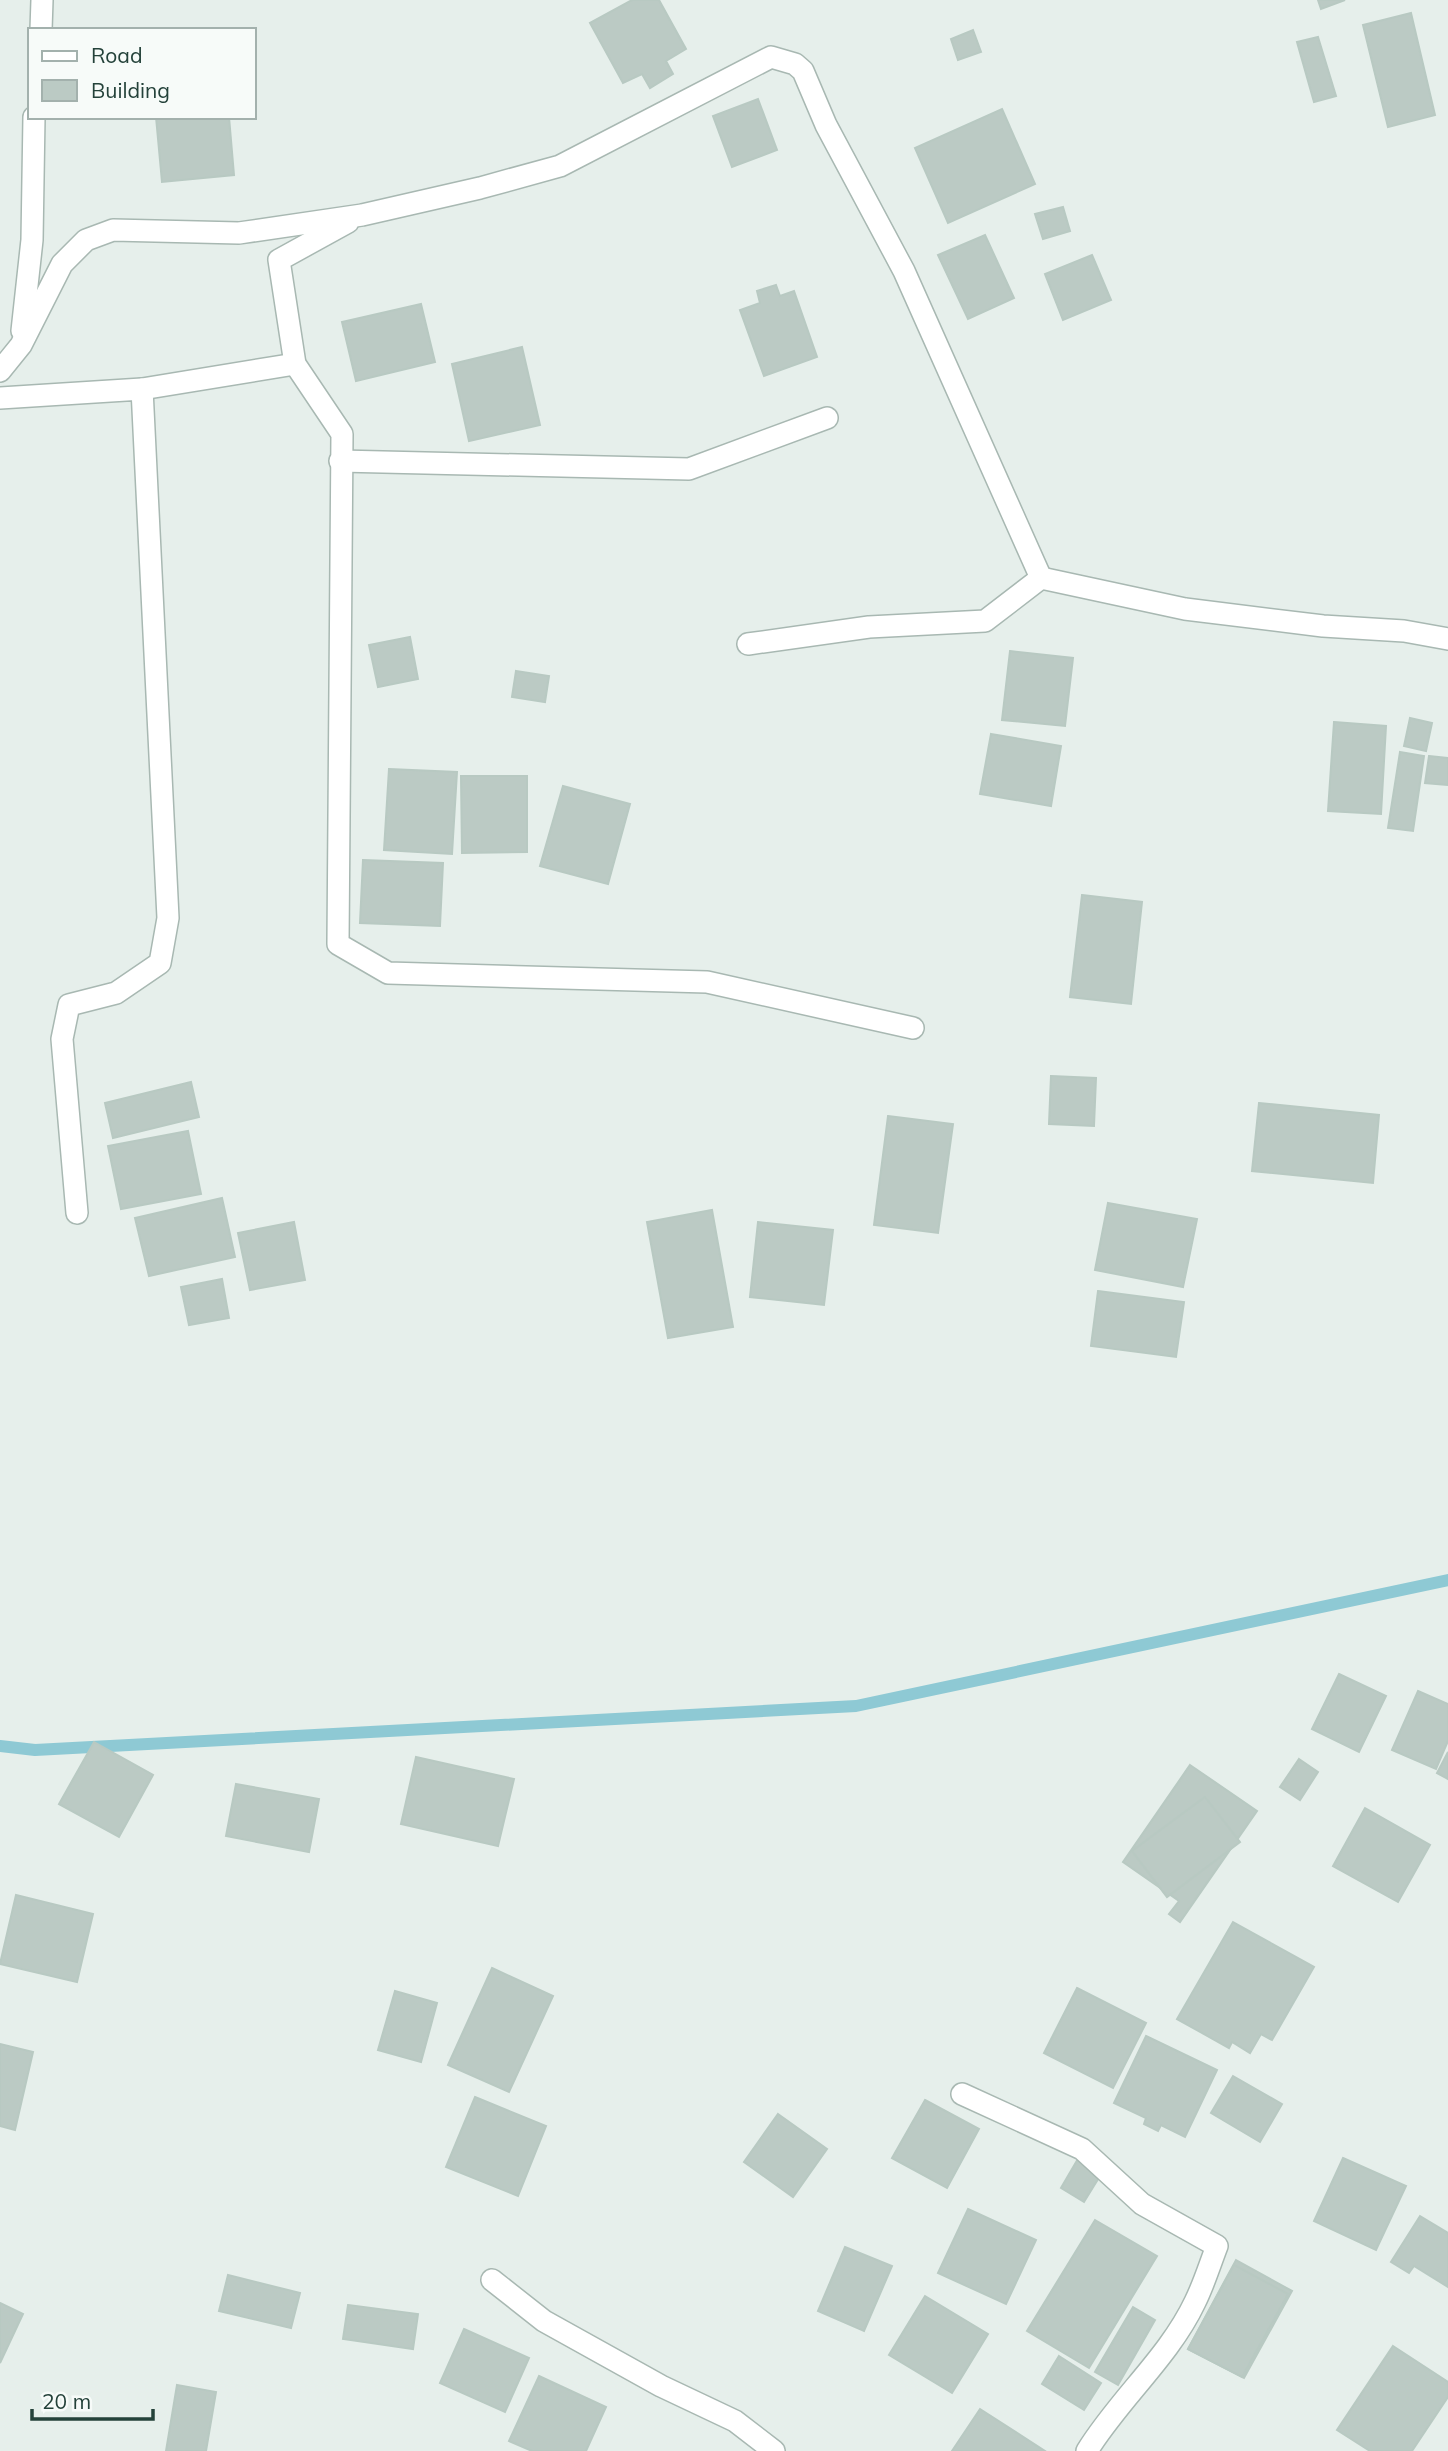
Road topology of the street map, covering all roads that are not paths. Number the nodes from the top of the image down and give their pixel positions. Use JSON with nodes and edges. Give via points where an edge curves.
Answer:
{"nodes":[{"id":1,"x":42,"y":0,"type":"edge"},
{"id":2,"x":41,"y":28,"type":"edge"},
{"id":3,"x":34,"y":119,"type":"edge"},
{"id":4,"x":362,"y":215,"type":"junction"},
{"id":5,"x":20,"y":345,"type":"junction"},
{"id":6,"x":295,"y":364,"type":"junction"},
{"id":7,"x":0,"y":371,"type":"edge"},
{"id":8,"x":142,"y":389,"type":"junction"},
{"id":9,"x":0,"y":398,"type":"edge"},
{"id":10,"x":827,"y":418,"type":"dead end"},
{"id":11,"x":340,"y":461,"type":"junction"},
{"id":12,"x":1041,"y":578,"type":"junction"},
{"id":13,"x":1448,"y":639,"type":"edge"},
{"id":14,"x":748,"y":644,"type":"dead end"},
{"id":15,"x":913,"y":1028,"type":"dead end"},
{"id":16,"x":77,"y":1213,"type":"dead end"},
{"id":17,"x":962,"y":2094,"type":"dead end"},
{"id":18,"x":492,"y":2280,"type":"dead end"},
{"id":19,"x":774,"y":2451,"type":"edge"},
{"id":20,"x":1087,"y":2451,"type":"edge"}],
"edges":[{"from":1,"to":2,"type":"street"},
{"from":3,"to":5,"type":"street","via":[[32,240]]},
{"from":4,"to":5,"type":"street","via":[[239,233],[113,230],[86,240],[62,264]]},
{"from":4,"to":6,"type":"street","via":[[279,260]]},
{"from":4,"to":12,"type":"street","via":[[560,166],[771,57],[795,64],[803,71],[826,125],[904,271]]},
{"from":5,"to":7,"type":"street"},
{"from":6,"to":8,"type":"street"},
{"from":6,"to":11,"type":"street","via":[[342,434]]},
{"from":8,"to":9,"type":"street"},
{"from":8,"to":16,"type":"street","via":[[168,918],[160,962],[116,993],[69,1005],[62,1039]]},
{"from":10,"to":11,"type":"street","via":[[689,469]]},
{"from":11,"to":15,"type":"street","via":[[338,944],[388,973],[707,982]]},
{"from":12,"to":13,"type":"street","via":[[1185,609]]},
{"from":12,"to":14,"type":"street","via":[[985,621],[869,627]]},
{"from":17,"to":20,"type":"street","via":[[1082,2149],[1142,2204],[1217,2246],[1194,2303]]},
{"from":18,"to":19,"type":"street","via":[[544,2320],[661,2386],[735,2421]]}]}
